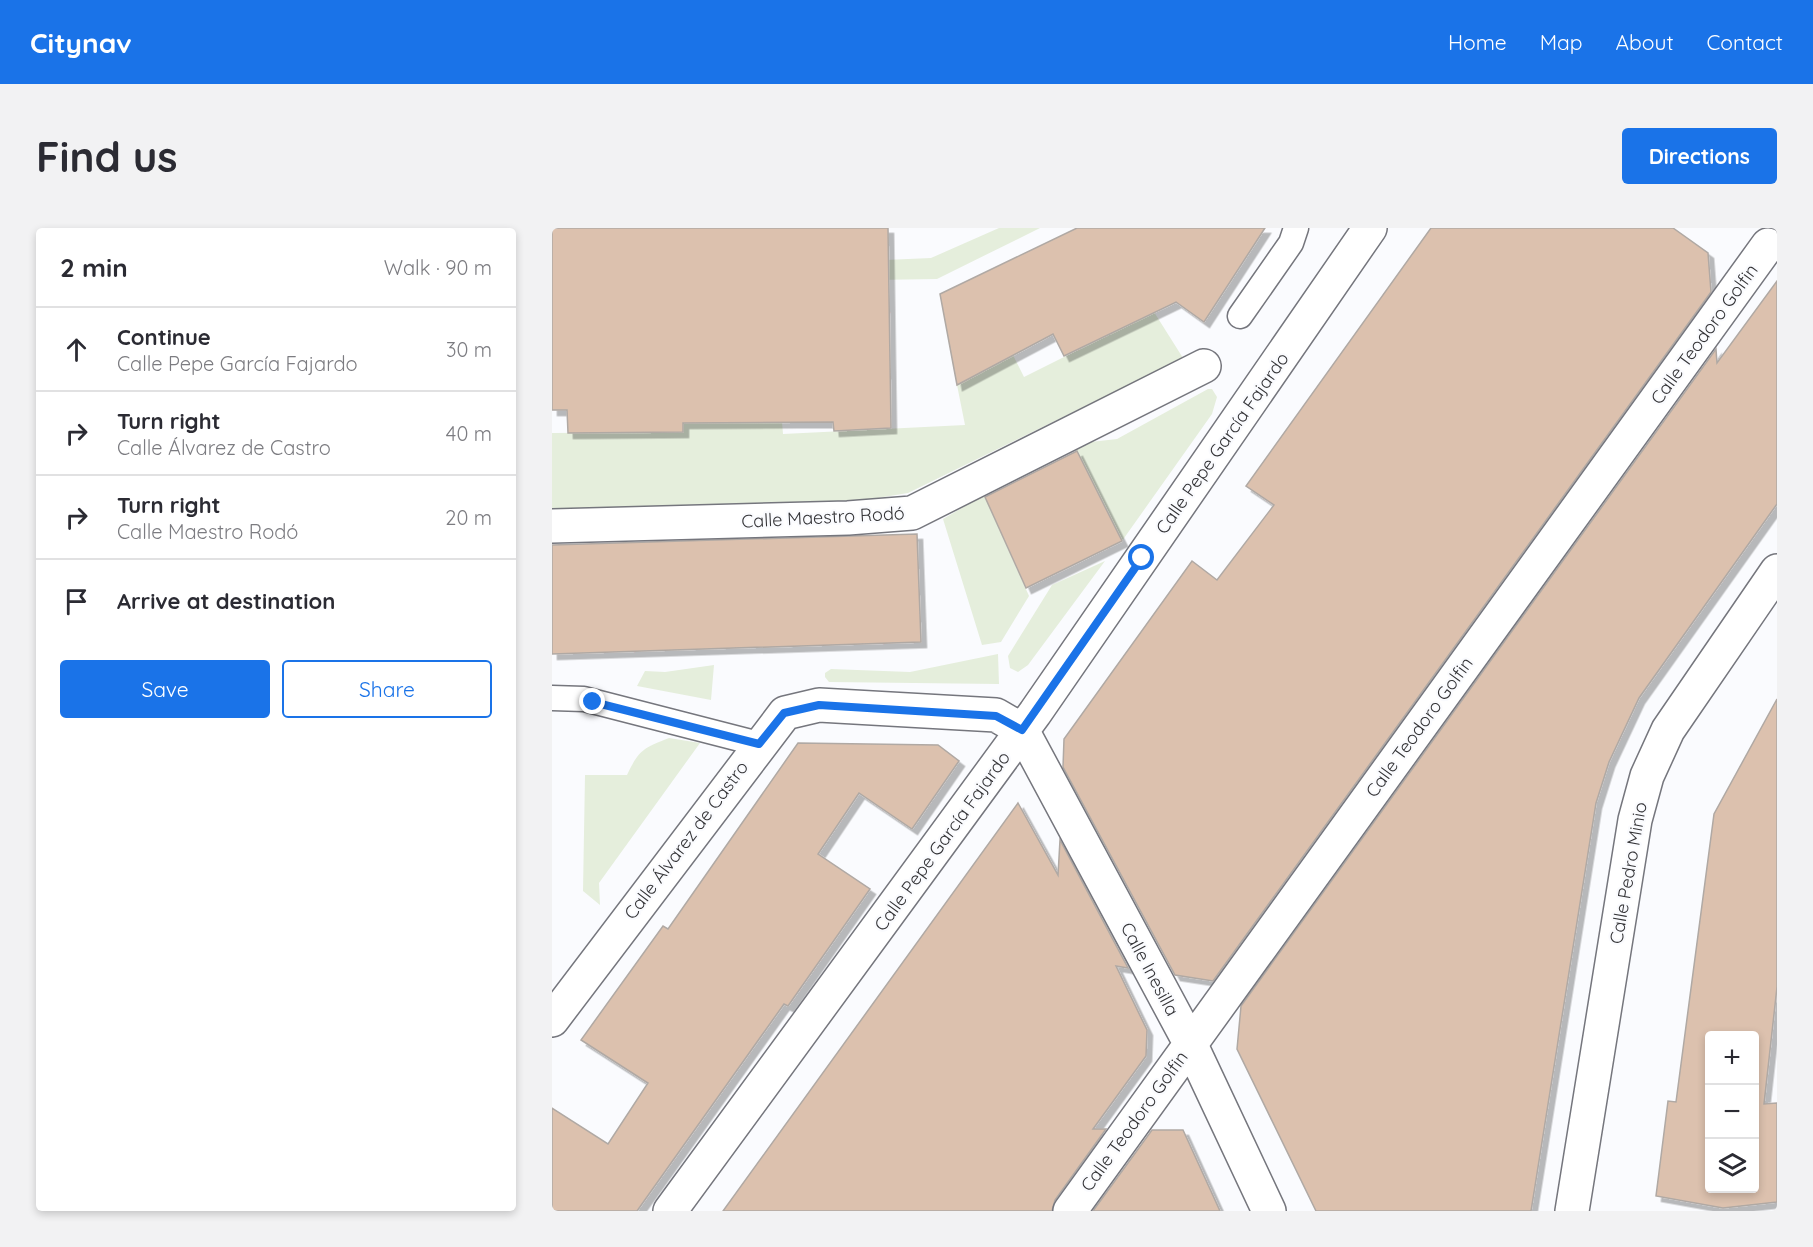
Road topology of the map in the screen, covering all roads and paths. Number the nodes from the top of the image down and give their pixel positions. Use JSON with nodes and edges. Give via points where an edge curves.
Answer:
{"nodes":[{"id":1,"x":1296,"y":228,"type":"edge"},
{"id":2,"x":1370,"y":228,"type":"edge"},
{"id":3,"x":1764,"y":241,"type":"edge"},
{"id":4,"x":1240,"y":316,"type":"dead end"},
{"id":5,"x":1204,"y":366,"type":"dead end"},
{"id":6,"x":552,"y":526,"type":"edge"},
{"id":7,"x":1777,"y":572,"type":"edge"},
{"id":8,"x":552,"y":698,"type":"edge"},
{"id":9,"x":1022,"y":730,"type":"junction"},
{"id":10,"x":759,"y":744,"type":"junction"},
{"id":11,"x":552,"y":1020,"type":"edge"},
{"id":12,"x":1190,"y":1043,"type":"junction"},
{"id":13,"x":670,"y":1211,"type":"edge"},
{"id":14,"x":1070,"y":1211,"type":"edge"},
{"id":15,"x":1269,"y":1211,"type":"edge"},
{"id":16,"x":1572,"y":1211,"type":"edge"}],
"edges":[{"from":1,"to":4,"type":"lane","via":[[1291,243]]},
{"from":2,"to":9,"type":"street","name":"Calle Pepe García Fajardo"},
{"from":3,"to":12,"type":"street","name":"Calle Teodoro Golfin"},
{"from":5,"to":6,"type":"street","name":"Calle Maestro Rodó","via":[[912,513]]},
{"from":7,"to":16,"type":"street","name":"Calle Pedro Minio","via":[[1668,730],[1647,776],[1635,820]]},
{"from":8,"to":10,"type":"lane","via":[[584,699]]},
{"from":9,"to":10,"type":"street","name":"Calle Álvarez de Castro","via":[[996,716],[819,705],[784,713]]},
{"from":9,"to":12,"type":"street","name":"Calle Inesilla"},
{"from":9,"to":13,"type":"street","name":"Calle Pepe García Fajardo"},
{"from":10,"to":11,"type":"street","name":"Calle Álvarez de Castro"},
{"from":12,"to":14,"type":"street","name":"Calle Teodoro Golfin"},
{"from":12,"to":15,"type":"street","name":"Calle Inesilla"}]}
